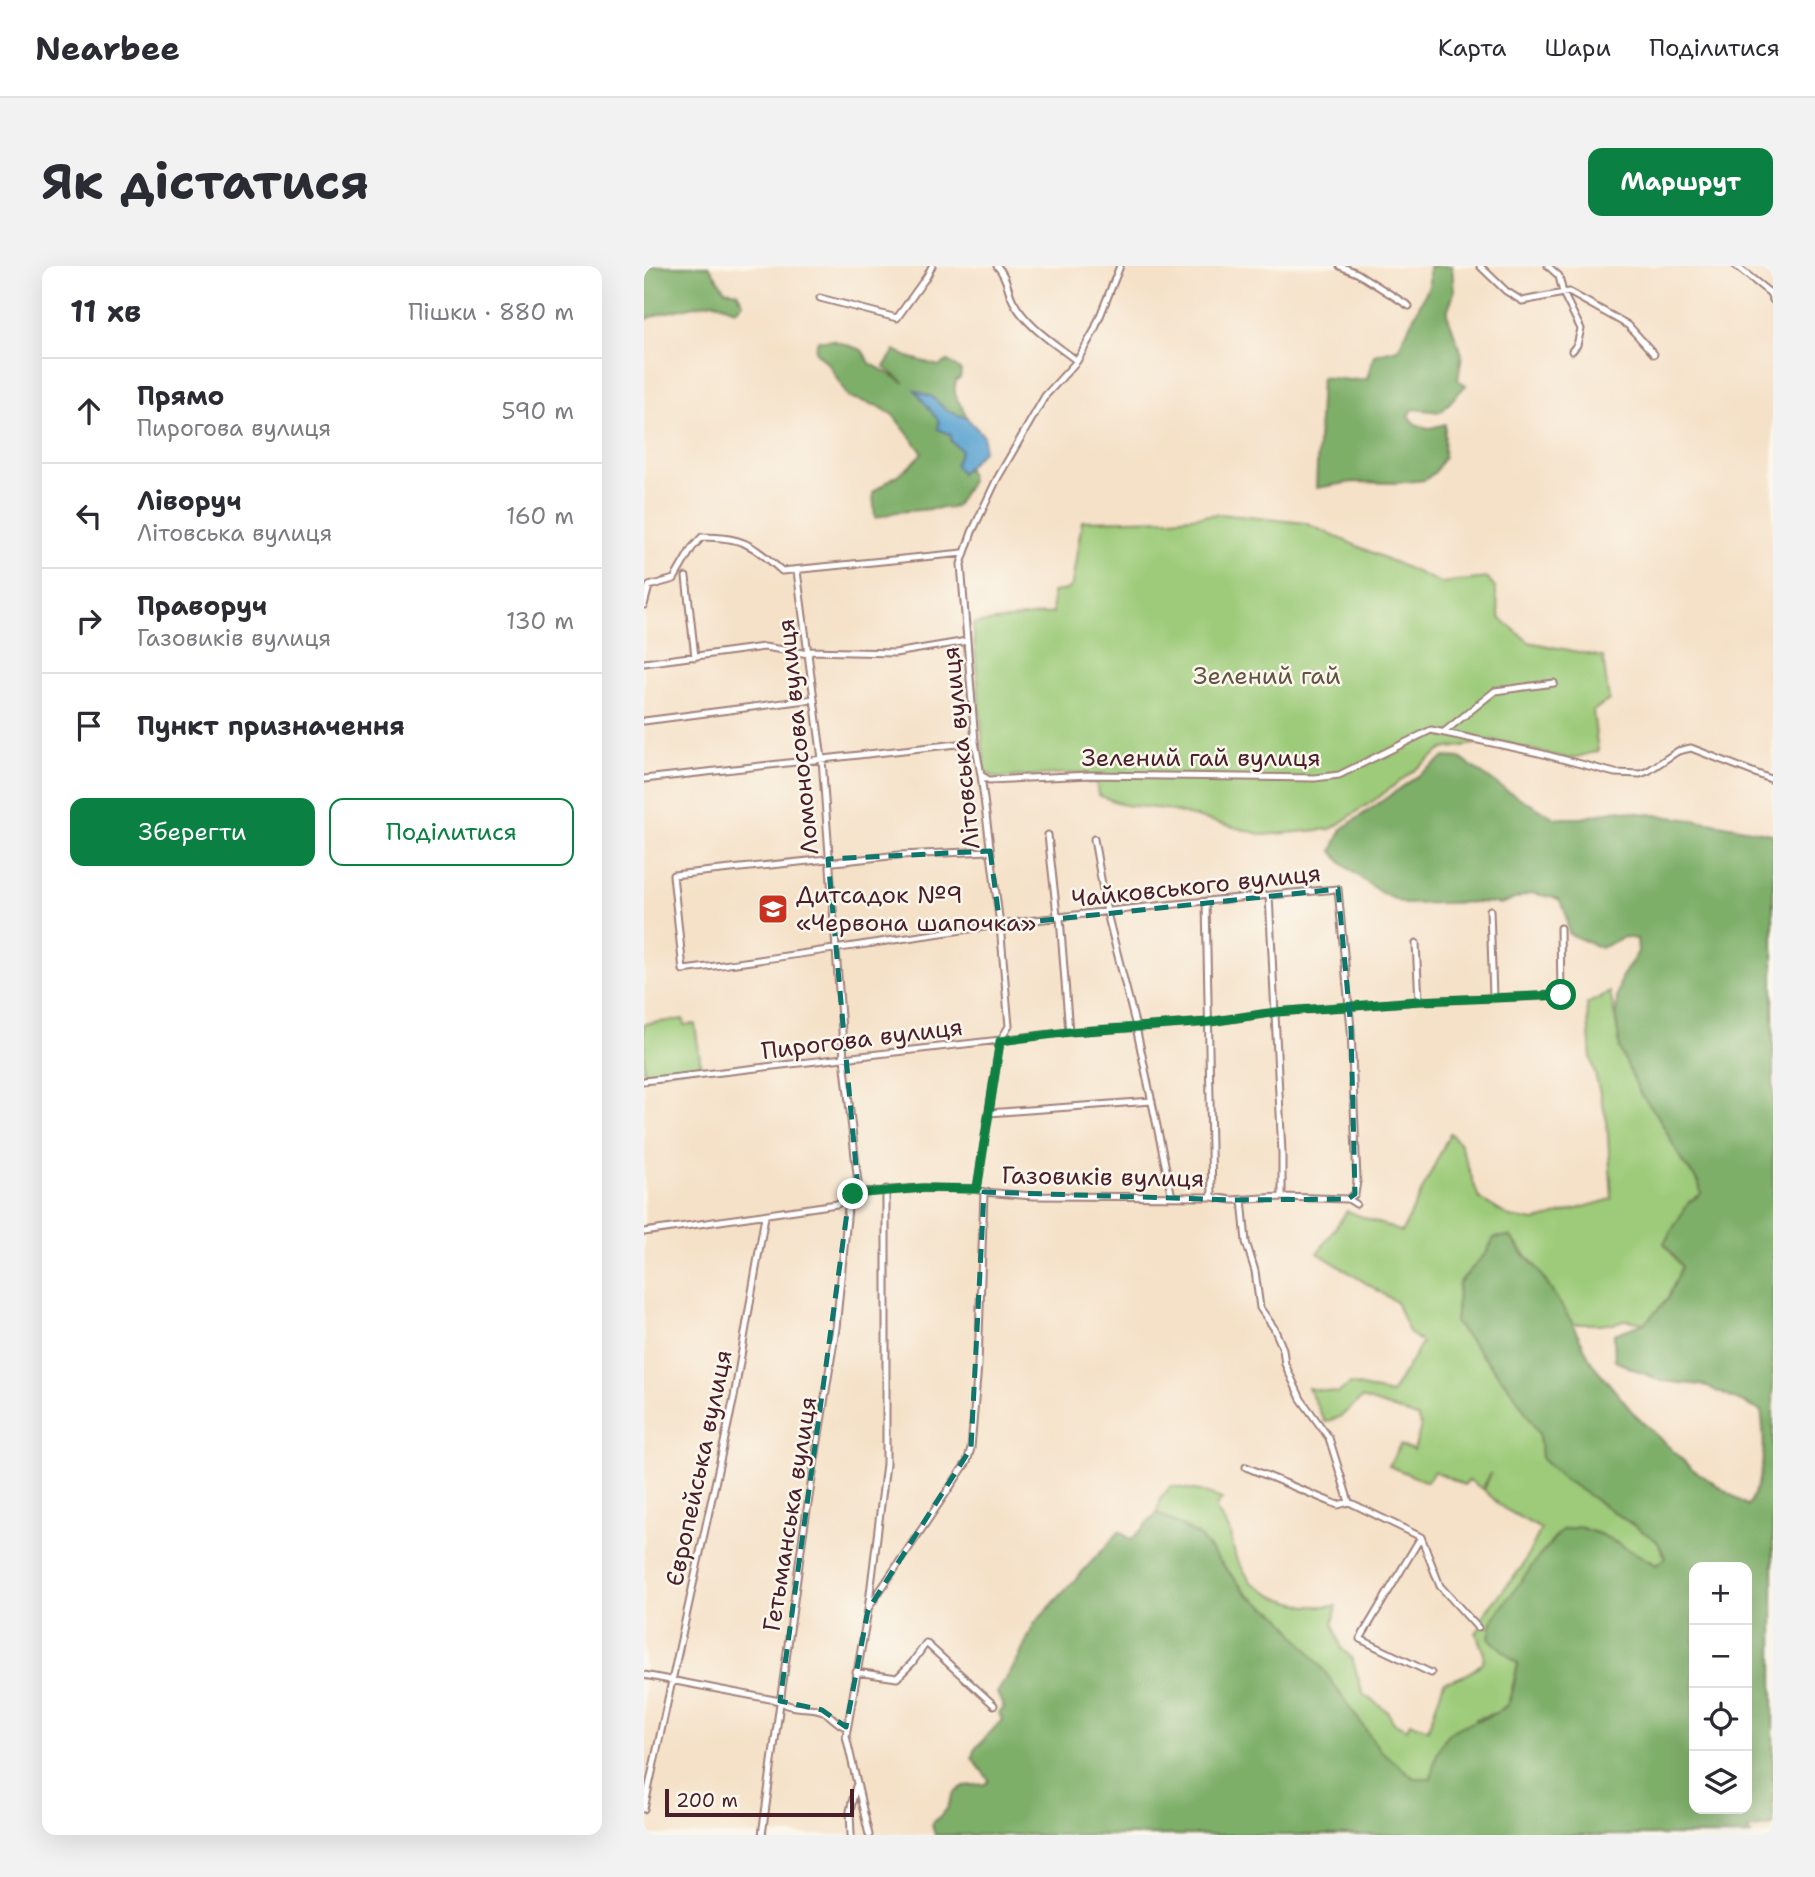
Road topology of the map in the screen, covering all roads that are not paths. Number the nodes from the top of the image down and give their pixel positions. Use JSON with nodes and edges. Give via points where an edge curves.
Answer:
{"nodes":[{"id":1,"x":932,"y":266,"type":"edge"},
{"id":2,"x":997,"y":266,"type":"edge"},
{"id":3,"x":1120,"y":266,"type":"edge"},
{"id":4,"x":1340,"y":266,"type":"edge"},
{"id":5,"x":1480,"y":266,"type":"edge"},
{"id":6,"x":1548,"y":266,"type":"edge"},
{"id":7,"x":1736,"y":266,"type":"edge"},
{"id":8,"x":1563,"y":293,"type":"junction"},
{"id":9,"x":820,"y":298,"type":"dead end"},
{"id":10,"x":1773,"y":300,"type":"edge"},
{"id":11,"x":1409,"y":306,"type":"dead end"},
{"id":12,"x":1572,"y":351,"type":"dead end"},
{"id":13,"x":1654,"y":354,"type":"dead end"},
{"id":14,"x":1077,"y":361,"type":"junction"},
{"id":15,"x":963,"y":553,"type":"junction"},
{"id":16,"x":797,"y":571,"type":"junction"},
{"id":17,"x":686,"y":577,"type":"dead end"},
{"id":18,"x":644,"y":604,"type":"edge"},
{"id":19,"x":967,"y":641,"type":"junction"},
{"id":20,"x":809,"y":653,"type":"junction"},
{"id":21,"x":695,"y":657,"type":"junction"},
{"id":22,"x":644,"y":663,"type":"edge"},
{"id":23,"x":1554,"y":683,"type":"dead end"},
{"id":24,"x":814,"y":699,"type":"junction"},
{"id":25,"x":644,"y":721,"type":"edge"},
{"id":26,"x":1444,"y":732,"type":"junction"},
{"id":27,"x":975,"y":743,"type":"junction"},
{"id":28,"x":822,"y":759,"type":"junction"},
{"id":29,"x":981,"y":775,"type":"junction"},
{"id":30,"x":644,"y":779,"type":"edge"},
{"id":31,"x":1773,"y":780,"type":"edge"},
{"id":32,"x":1048,"y":835,"type":"dead end"},
{"id":33,"x":1094,"y":839,"type":"dead end"},
{"id":34,"x":990,"y":851,"type":"junction"},
{"id":35,"x":828,"y":859,"type":"junction"},
{"id":36,"x":1269,"y":895,"type":"junction"},
{"id":37,"x":1206,"y":901,"type":"junction"},
{"id":38,"x":1490,"y":910,"type":"dead end"},
{"id":39,"x":1107,"y":913,"type":"junction"},
{"id":40,"x":1060,"y":918,"type":"junction"},
{"id":41,"x":1000,"y":925,"type":"junction"},
{"id":42,"x":1560,"y":928,"type":"dead end"},
{"id":43,"x":1416,"y":943,"type":"dead end"},
{"id":44,"x":836,"y":950,"type":"junction"},
{"id":45,"x":1493,"y":997,"type":"junction"},
{"id":46,"x":1419,"y":1001,"type":"junction"},
{"id":47,"x":1349,"y":1007,"type":"junction"},
{"id":48,"x":1276,"y":1012,"type":"junction"},
{"id":49,"x":1209,"y":1022,"type":"junction"},
{"id":50,"x":1136,"y":1027,"type":"junction"},
{"id":51,"x":1069,"y":1032,"type":"junction"},
{"id":52,"x":1000,"y":1041,"type":"junction"},
{"id":53,"x":844,"y":1058,"type":"junction"},
{"id":54,"x":644,"y":1081,"type":"edge"},
{"id":55,"x":1152,"y":1101,"type":"junction"},
{"id":56,"x":988,"y":1113,"type":"junction"},
{"id":57,"x":886,"y":1189,"type":"junction"},
{"id":58,"x":981,"y":1190,"type":"junction"},
{"id":59,"x":859,"y":1192,"type":"junction"},
{"id":60,"x":1172,"y":1197,"type":"junction"},
{"id":61,"x":1212,"y":1197,"type":"junction"},
{"id":62,"x":849,"y":1198,"type":"junction"},
{"id":63,"x":1282,"y":1198,"type":"junction"},
{"id":64,"x":1242,"y":1199,"type":"junction"},
{"id":65,"x":1348,"y":1199,"type":"junction"},
{"id":66,"x":1356,"y":1204,"type":"dead end"},
{"id":67,"x":765,"y":1216,"type":"junction"},
{"id":68,"x":644,"y":1232,"type":"edge"},
{"id":69,"x":1246,"y":1467,"type":"dead end"},
{"id":70,"x":1349,"y":1502,"type":"junction"},
{"id":71,"x":1421,"y":1537,"type":"junction"},
{"id":72,"x":868,"y":1609,"type":"junction"},
{"id":73,"x":1478,"y":1628,"type":"dead end"},
{"id":74,"x":856,"y":1672,"type":"junction"},
{"id":75,"x":1431,"y":1673,"type":"dead end"},
{"id":76,"x":644,"y":1675,"type":"edge"},
{"id":77,"x":673,"y":1680,"type":"junction"},
{"id":78,"x":780,"y":1701,"type":"junction"},
{"id":79,"x":994,"y":1705,"type":"dead end"},
{"id":80,"x":846,"y":1727,"type":"junction"},
{"id":81,"x":856,"y":1784,"type":"junction"},
{"id":82,"x":644,"y":1809,"type":"edge"},
{"id":83,"x":762,"y":1835,"type":"edge"},
{"id":84,"x":851,"y":1835,"type":"edge"},
{"id":85,"x":869,"y":1835,"type":"edge"}],
"edges":[{"from":1,"to":9,"type":"street","via":[[897,318]]},
{"from":2,"to":14,"type":"street","via":[[1027,321]]},
{"from":3,"to":14,"type":"street"},
{"from":4,"to":11,"type":"street"},
{"from":5,"to":8,"type":"street","via":[[1522,301]]},
{"from":6,"to":8,"type":"street","via":[[1559,276]]},
{"from":7,"to":10,"type":"street"},
{"from":8,"to":12,"type":"street","via":[[1581,329]]},
{"from":8,"to":13,"type":"street","via":[[1569,292],[1628,325]]},
{"from":14,"to":15,"type":"street","via":[[1045,396],[997,479]]},
{"from":15,"to":16,"type":"street"},
{"from":15,"to":19,"type":"street","name":"Літовська вулиця"},
{"from":16,"to":18,"type":"street","via":[[782,571],[753,546],[702,537],[674,579],[649,586]]},
{"from":16,"to":20,"type":"street","name":"Ломоносова вулиця"},
{"from":17,"to":21,"type":"street"},
{"from":19,"to":20,"type":"street","via":[[895,653]]},
{"from":19,"to":27,"type":"street","name":"Літовська вулиця"},
{"from":20,"to":21,"type":"street","via":[[764,647]]},
{"from":20,"to":24,"type":"street","name":"Ломоносова вулиця"},
{"from":21,"to":22,"type":"street"},
{"from":23,"to":26,"type":"street","via":[[1495,691]]},
{"from":24,"to":25,"type":"street"},
{"from":24,"to":28,"type":"street","name":"Ломоносова вулиця"},
{"from":26,"to":29,"type":"street","name":"Зелений гай вулиця","via":[[1431,730],[1339,775],[1315,778],[1090,775],[989,780]]},
{"from":26,"to":31,"type":"street","name":"Зелений гай вулиця","via":[[1628,774],[1648,771],[1691,748]]},
{"from":27,"to":28,"type":"street"},
{"from":27,"to":29,"type":"street","name":"Літовська вулиця"},
{"from":28,"to":30,"type":"street"},
{"from":28,"to":35,"type":"street","name":"Ломоносова вулиця"},
{"from":29,"to":34,"type":"street","name":"Літовська вулиця"},
{"from":32,"to":40,"type":"street"},
{"from":33,"to":39,"type":"street"},
{"from":34,"to":35,"type":"street"},
{"from":34,"to":41,"type":"street","name":"Літовська вулиця"},
{"from":35,"to":44,"type":"street","name":"Ломоносова вулиця"},
{"from":35,"to":44,"type":"street","name":"Чайковського вулиця","via":[[673,875],[683,970]]},
{"from":36,"to":37,"type":"street","name":"Чайковського вулиця"},
{"from":36,"to":47,"type":"street","name":"Чайковського вулиця","via":[[1338,889]]},
{"from":36,"to":48,"type":"street"},
{"from":37,"to":39,"type":"street","name":"Чайковського вулиця"},
{"from":37,"to":49,"type":"street"},
{"from":38,"to":45,"type":"street"},
{"from":39,"to":40,"type":"street","name":"Чайковського вулиця"},
{"from":39,"to":50,"type":"street"},
{"from":40,"to":41,"type":"street","name":"Чайковського вулиця"},
{"from":40,"to":51,"type":"street"},
{"from":41,"to":44,"type":"street","name":"Чайковського вулиця"},
{"from":41,"to":52,"type":"street","name":"Літовська вулиця","via":[[1009,1026]]},
{"from":42,"to":45,"type":"street","name":"Пирогова вулиця","via":[[1561,995]]},
{"from":43,"to":46,"type":"street"},
{"from":44,"to":53,"type":"street","name":"Ломоносова вулиця"},
{"from":45,"to":46,"type":"street","name":"Пирогова вулиця"},
{"from":46,"to":47,"type":"street","name":"Пирогова вулиця"},
{"from":47,"to":48,"type":"street","name":"Пирогова вулиця"},
{"from":47,"to":65,"type":"street","via":[[1357,1181],[1355,1194]]},
{"from":48,"to":49,"type":"street","name":"Пирогова вулиця"},
{"from":48,"to":63,"type":"street"},
{"from":49,"to":50,"type":"street","name":"Пирогова вулиця"},
{"from":49,"to":61,"type":"street"},
{"from":50,"to":51,"type":"street","name":"Пирогова вулиця"},
{"from":50,"to":55,"type":"street"},
{"from":51,"to":52,"type":"street","name":"Пирогова вулиця"},
{"from":52,"to":53,"type":"street","name":"Пирогова вулиця"},
{"from":52,"to":56,"type":"street","name":"Літовська вулиця"},
{"from":53,"to":54,"type":"street","name":"Пирогова вулиця"},
{"from":53,"to":59,"type":"street","name":"Ломоносова вулиця"},
{"from":55,"to":56,"type":"street"},
{"from":55,"to":60,"type":"street"},
{"from":56,"to":58,"type":"street","name":"Літовська вулиця"},
{"from":57,"to":58,"type":"street","name":"Газовиків вулиця"},
{"from":57,"to":59,"type":"street","name":"Газовиків вулиця"},
{"from":57,"to":72,"type":"street","via":[[886,1464]]},
{"from":58,"to":60,"type":"street","name":"Газовиків вулиця","via":[[1033,1196]]},
{"from":58,"to":72,"type":"street","name":"Літовська вулиця","via":[[978,1365],[971,1448],[967,1462]]},
{"from":59,"to":62,"type":"street","name":"Газовиків вулиця"},
{"from":60,"to":61,"type":"street","name":"Газовиків вулиця"},
{"from":61,"to":64,"type":"street","name":"Газовиків вулиця"},
{"from":62,"to":67,"type":"street","name":"Газовиків вулиця","via":[[837,1205]]},
{"from":62,"to":78,"type":"street","name":"Гетьманська вулиця","via":[[836,1328]]},
{"from":63,"to":64,"type":"street","name":"Газовиків вулиця"},
{"from":63,"to":65,"type":"street","name":"Газовиків вулиця"},
{"from":64,"to":70,"type":"street","via":[[1260,1308],[1274,1328],[1301,1399],[1329,1438]]},
{"from":65,"to":66,"type":"street"},
{"from":67,"to":68,"type":"street","name":"Газовиків вулиця"},
{"from":67,"to":77,"type":"street","name":"Європейська вулиця","via":[[734,1397]]},
{"from":69,"to":70,"type":"street","via":[[1338,1505]]},
{"from":70,"to":71,"type":"street"},
{"from":71,"to":73,"type":"street","via":[[1440,1586]]},
{"from":71,"to":75,"type":"street","via":[[1360,1639]]},
{"from":72,"to":74,"type":"street"},
{"from":74,"to":79,"type":"street","via":[[897,1678],[926,1643]]},
{"from":74,"to":80,"type":"street"},
{"from":76,"to":77,"type":"street"},
{"from":77,"to":78,"type":"street"},
{"from":77,"to":82,"type":"street","name":"Європейська вулиця"},
{"from":78,"to":80,"type":"street","via":[[822,1710]]},
{"from":78,"to":83,"type":"street","name":"Гетьманська вулиця"},
{"from":80,"to":81,"type":"street"},
{"from":81,"to":84,"type":"street"},
{"from":81,"to":85,"type":"street"}]}
